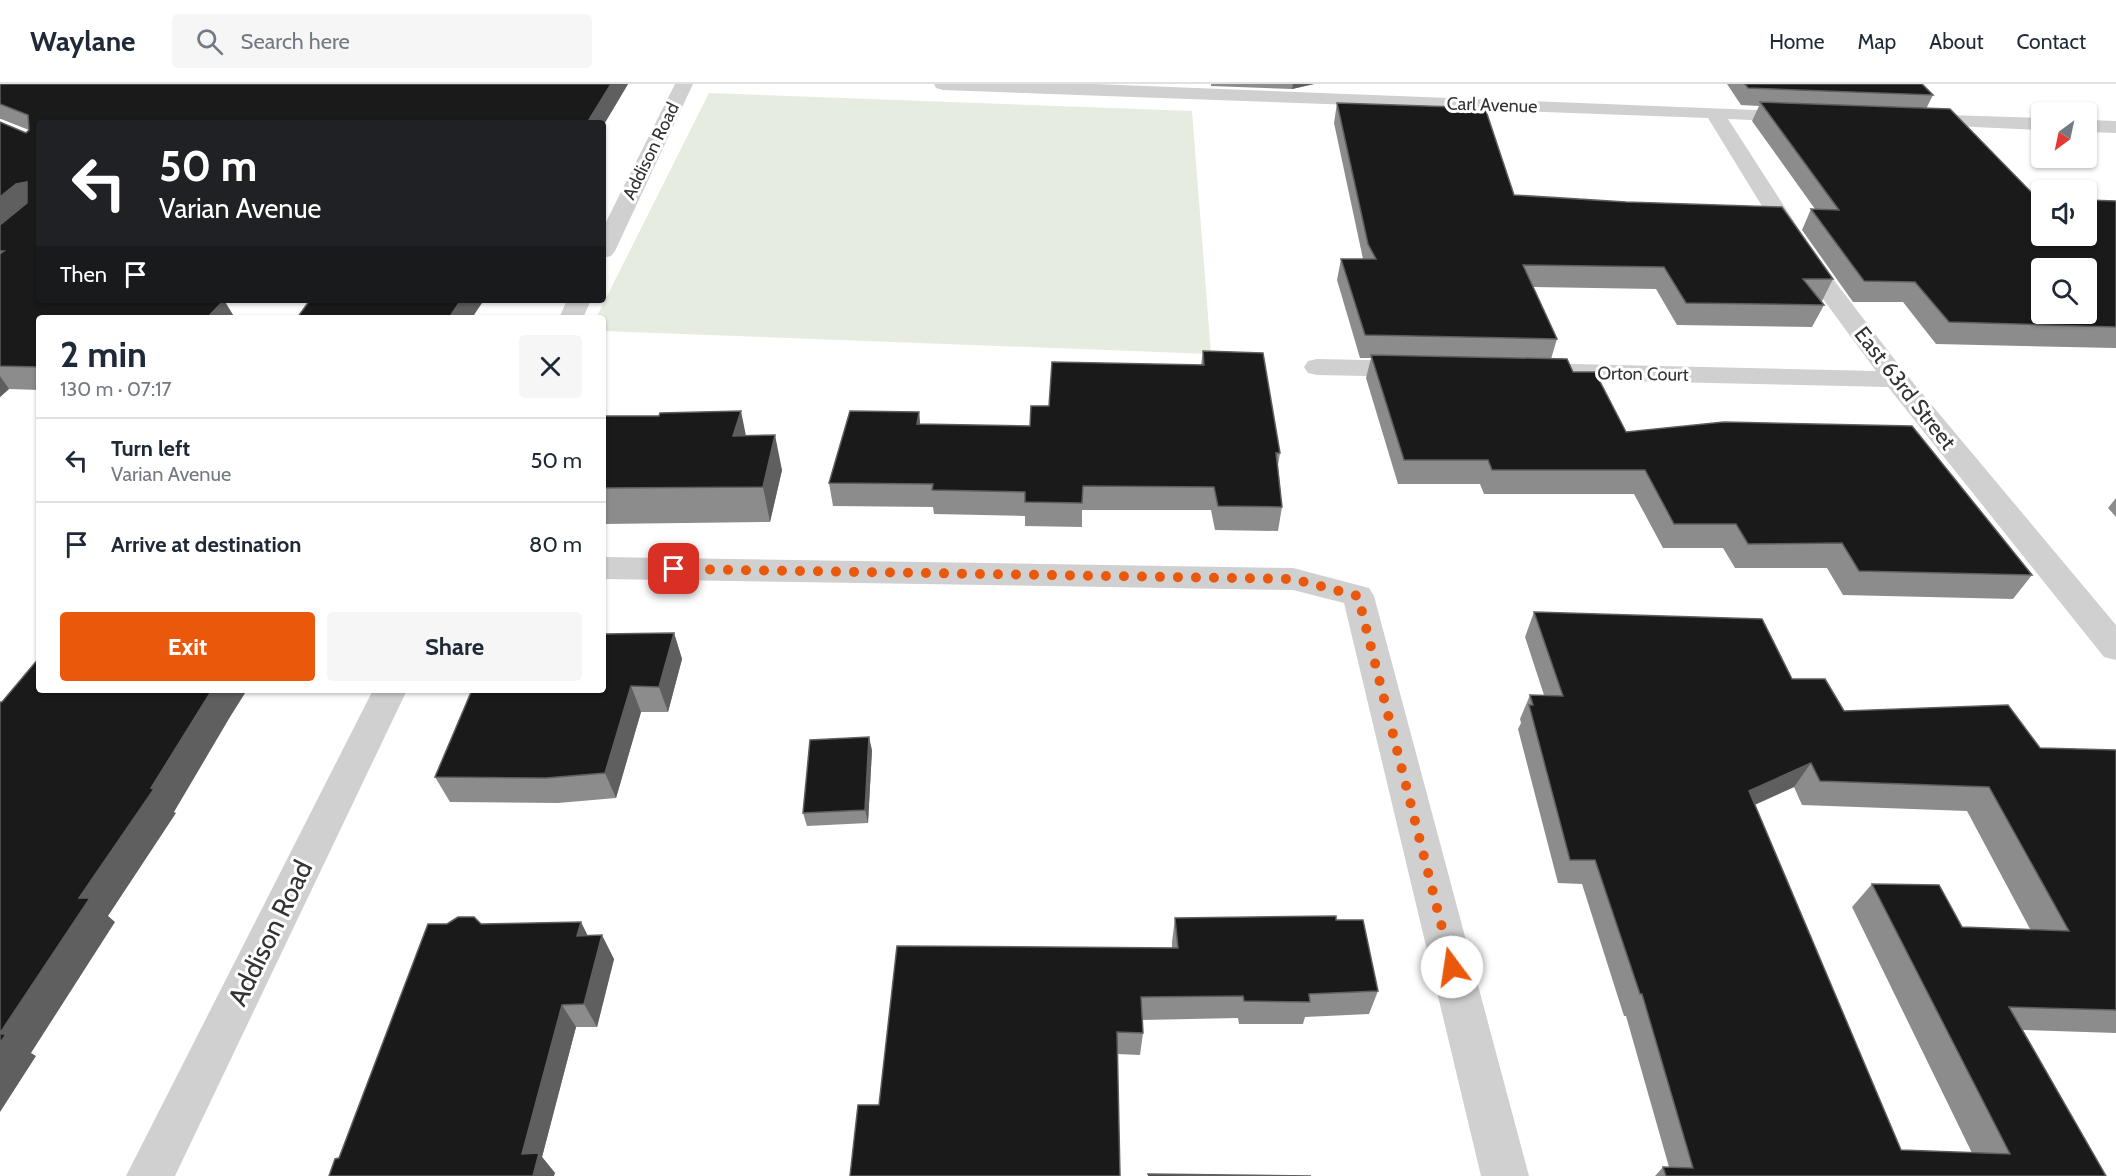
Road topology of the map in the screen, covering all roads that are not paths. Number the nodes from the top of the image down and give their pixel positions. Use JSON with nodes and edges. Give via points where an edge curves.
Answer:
{"nodes":[{"id":1,"x":684,"y":84,"type":"edge"},
{"id":2,"x":944,"y":84,"type":"edge"},
{"id":3,"x":1714,"y":113,"type":"junction"},
{"id":4,"x":1819,"y":117,"type":"edge"},
{"id":5,"x":1901,"y":119,"type":"edge"},
{"id":6,"x":2031,"y":124,"type":"edge"},
{"id":7,"x":2097,"y":126,"type":"edge"},
{"id":8,"x":2116,"y":127,"type":"edge"},
{"id":9,"x":606,"y":240,"type":"edge"},
{"id":10,"x":1317,"y":367,"type":"dead end"},
{"id":11,"x":1437,"y":370,"type":"edge"},
{"id":12,"x":1508,"y":371,"type":"edge"},
{"id":13,"x":1896,"y":379,"type":"junction"},
{"id":14,"x":606,"y":568,"type":"edge"},
{"id":15,"x":2116,"y":648,"type":"edge"},
{"id":16,"x":389,"y":693,"type":"edge"},
{"id":17,"x":150,"y":1176,"type":"edge"},
{"id":18,"x":1505,"y":1176,"type":"edge"}],
"edges":[{"from":1,"to":9,"type":"street","name":"Addison Road"},
{"from":2,"to":3,"type":"street","name":"Carl Avenue"},
{"from":3,"to":4,"type":"street","name":"Carl Avenue"},
{"from":3,"to":13,"type":"street","name":"East 63rd Street","via":[[1810,265]]},
{"from":5,"to":6,"type":"street"},
{"from":7,"to":8,"type":"street"},
{"from":10,"to":11,"type":"street"},
{"from":12,"to":13,"type":"street","name":"Orton Court"},
{"from":13,"to":15,"type":"street","name":"East 63rd Street"},
{"from":14,"to":18,"type":"street","via":[[1293,579],[1358,596]]},
{"from":16,"to":17,"type":"street","name":"Addison Road"}]}
